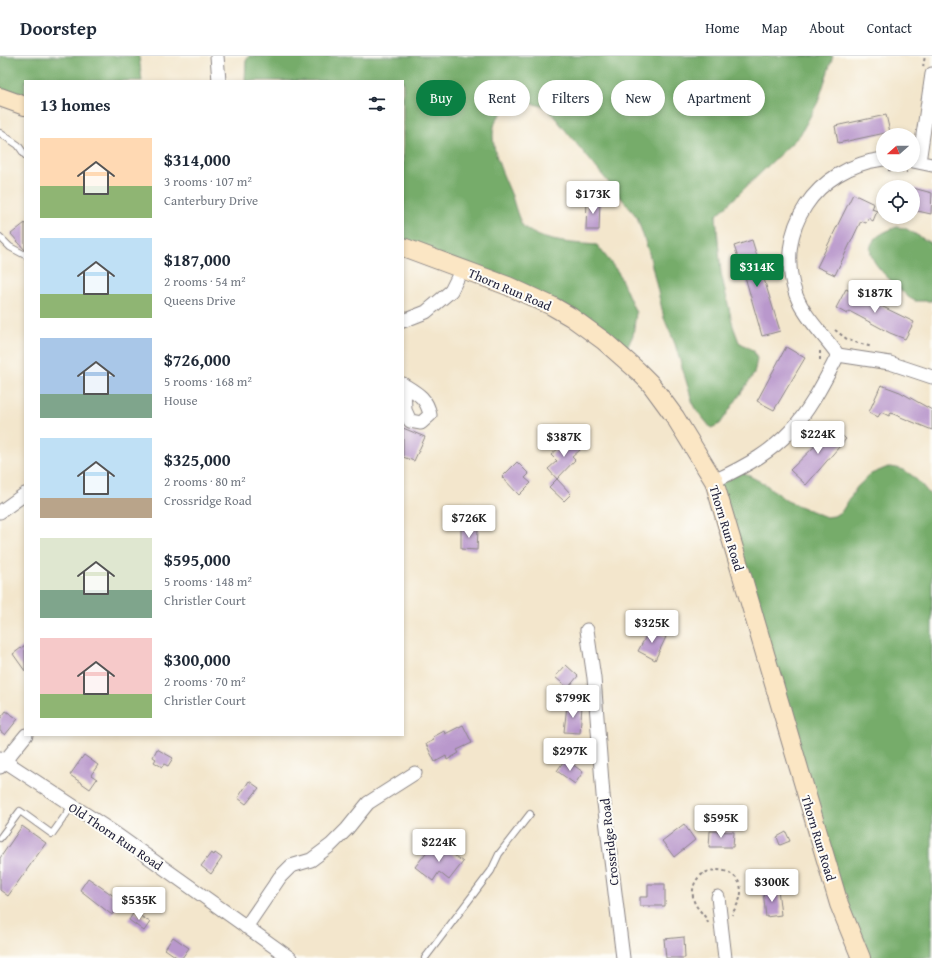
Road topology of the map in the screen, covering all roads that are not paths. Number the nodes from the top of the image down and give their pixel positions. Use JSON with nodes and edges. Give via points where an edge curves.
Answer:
{"nodes":[{"id":1,"x":217,"y":56,"type":"edge"},
{"id":2,"x":932,"y":74,"type":"edge"},
{"id":3,"x":218,"y":80,"type":"edge"},
{"id":4,"x":0,"y":97,"type":"edge"},
{"id":5,"x":24,"y":106,"type":"edge"},
{"id":6,"x":920,"y":131,"type":"edge"},
{"id":7,"x":0,"y":133,"type":"edge"},
{"id":8,"x":24,"y":155,"type":"edge"},
{"id":9,"x":876,"y":165,"type":"edge"},
{"id":10,"x":920,"y":165,"type":"edge"},
{"id":11,"x":932,"y":165,"type":"edge"},
{"id":12,"x":0,"y":237,"type":"edge"},
{"id":13,"x":404,"y":247,"type":"edge"},
{"id":14,"x":24,"y":254,"type":"edge"},
{"id":15,"x":462,"y":269,"type":"junction"},
{"id":16,"x":404,"y":321,"type":"edge"},
{"id":17,"x":838,"y":354,"type":"junction"},
{"id":18,"x":932,"y":377,"type":"edge"},
{"id":19,"x":714,"y":481,"type":"junction"},
{"id":20,"x":24,"y":495,"type":"edge"},
{"id":21,"x":0,"y":512,"type":"edge"},
{"id":22,"x":587,"y":630,"type":"dead end"},
{"id":23,"x":25,"y":736,"type":"edge"},
{"id":24,"x":1,"y":762,"type":"edge"},
{"id":25,"x":415,"y":773,"type":"dead end"},
{"id":26,"x":72,"y":806,"type":"junction"},
{"id":27,"x":530,"y":814,"type":"dead end"},
{"id":28,"x":0,"y":838,"type":"edge"},
{"id":29,"x":718,"y":897,"type":"dead end"},
{"id":30,"x":246,"y":927,"type":"junction"},
{"id":31,"x":290,"y":958,"type":"edge"},
{"id":32,"x":425,"y":958,"type":"edge"},
{"id":33,"x":623,"y":958,"type":"edge"},
{"id":34,"x":725,"y":958,"type":"edge"},
{"id":35,"x":861,"y":958,"type":"edge"}],
"edges":[{"from":1,"to":3,"type":"street"},
{"from":2,"to":6,"type":"street"},
{"from":4,"to":5,"type":"street"},
{"from":7,"to":8,"type":"lane","via":[[18,146]]},
{"from":9,"to":17,"type":"street","via":[[855,166],[826,182],[806,204],[794,230],[790,258],[797,296],[808,316]]},
{"from":10,"to":11,"type":"street"},
{"from":12,"to":14,"type":"lane","via":[[10,247]]},
{"from":13,"to":15,"type":"street","name":"Thorn Run Road"},
{"from":15,"to":16,"type":"street","via":[[450,291],[426,312]]},
{"from":15,"to":19,"type":"street","name":"Thorn Run Road","via":[[552,306],[588,328],[623,357],[650,383],[675,416]]},
{"from":17,"to":18,"type":"street","via":[[890,363]]},
{"from":17,"to":19,"type":"street","via":[[816,398],[788,434],[753,462]]},
{"from":19,"to":35,"type":"street","name":"Thorn Run Road","via":[[839,904]]},
{"from":20,"to":21,"type":"street"},
{"from":22,"to":33,"type":"street","name":"Crossridge Road"},
{"from":23,"to":24,"type":"street"},
{"from":24,"to":26,"type":"street","name":"Old Thorn Run Road"},
{"from":25,"to":30,"type":"street","via":[[368,803],[331,845],[311,860],[291,866],[280,877]]},
{"from":26,"to":28,"type":"lane","via":[[52,834],[20,811]]},
{"from":26,"to":30,"type":"street","name":"Old Thorn Run Road","via":[[116,834]]},
{"from":27,"to":32,"type":"lane","via":[[499,854],[492,871]]},
{"from":29,"to":34,"type":"street"},
{"from":30,"to":31,"type":"street","name":"Old Thorn Run Road"}]}
